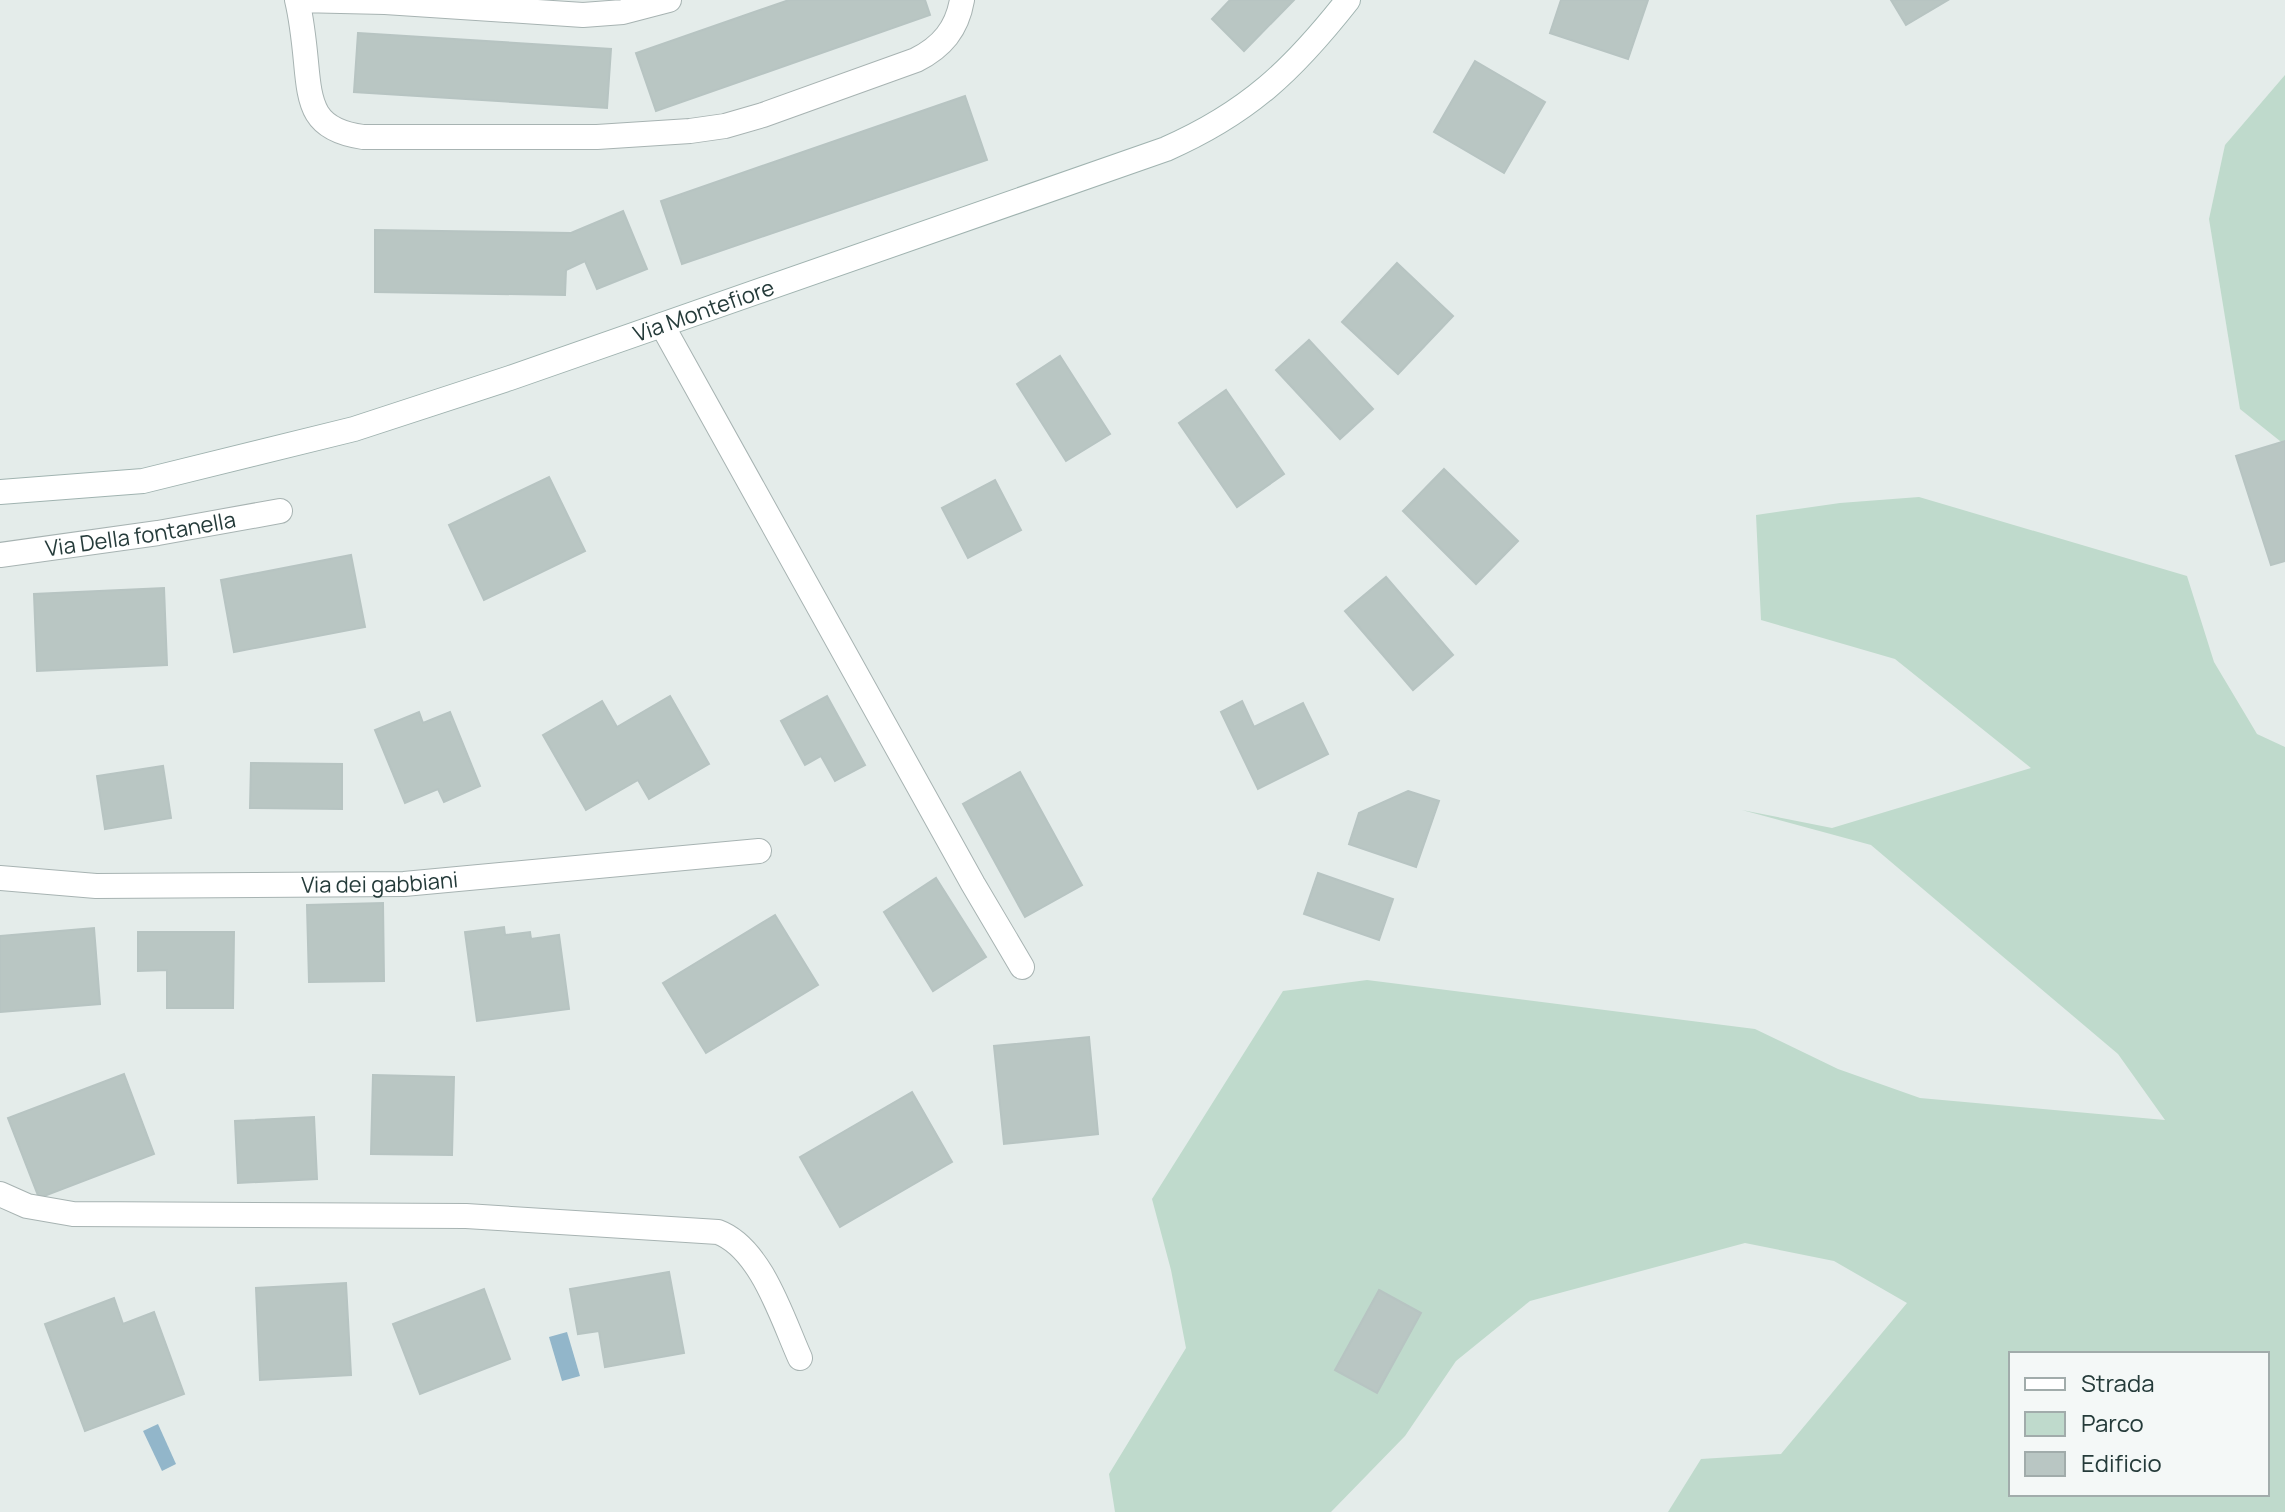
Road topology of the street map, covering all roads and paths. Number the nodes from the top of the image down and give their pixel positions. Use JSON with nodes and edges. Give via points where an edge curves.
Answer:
{"nodes":[{"id":1,"x":669,"y":0,"type":"edge"},
{"id":2,"x":962,"y":0,"type":"edge"},
{"id":3,"x":1348,"y":0,"type":"edge"},
{"id":4,"x":662,"y":325,"type":"junction"},
{"id":5,"x":0,"y":492,"type":"edge"},
{"id":6,"x":280,"y":511,"type":"dead end"},
{"id":7,"x":0,"y":555,"type":"edge"},
{"id":8,"x":759,"y":851,"type":"dead end"},
{"id":9,"x":0,"y":878,"type":"edge"},
{"id":10,"x":1022,"y":967,"type":"dead end"},
{"id":11,"x":0,"y":1194,"type":"edge"},
{"id":12,"x":800,"y":1358,"type":"dead end"}],
"edges":[{"from":1,"to":2,"type":"street","via":[[583,15],[297,0],[309,96],[330,128],[363,137],[641,136],[702,130],[790,106],[926,55],[954,28]]},
{"from":3,"to":4,"type":"street","name":"Via Montefiore","via":[[1264,92],[1199,135]]},
{"from":4,"to":5,"type":"street","name":"Via Montefiore","via":[[429,405],[259,454],[143,481]]},
{"from":4,"to":10,"type":"street"},
{"from":6,"to":7,"type":"street","name":"Via Della fontanella"},
{"from":8,"to":9,"type":"street","name":"Via dei gabbiani","via":[[404,884],[96,886]]},
{"from":11,"to":12,"type":"street","via":[[27,1206],[73,1214],[466,1216],[718,1232],[749,1255]]}]}
